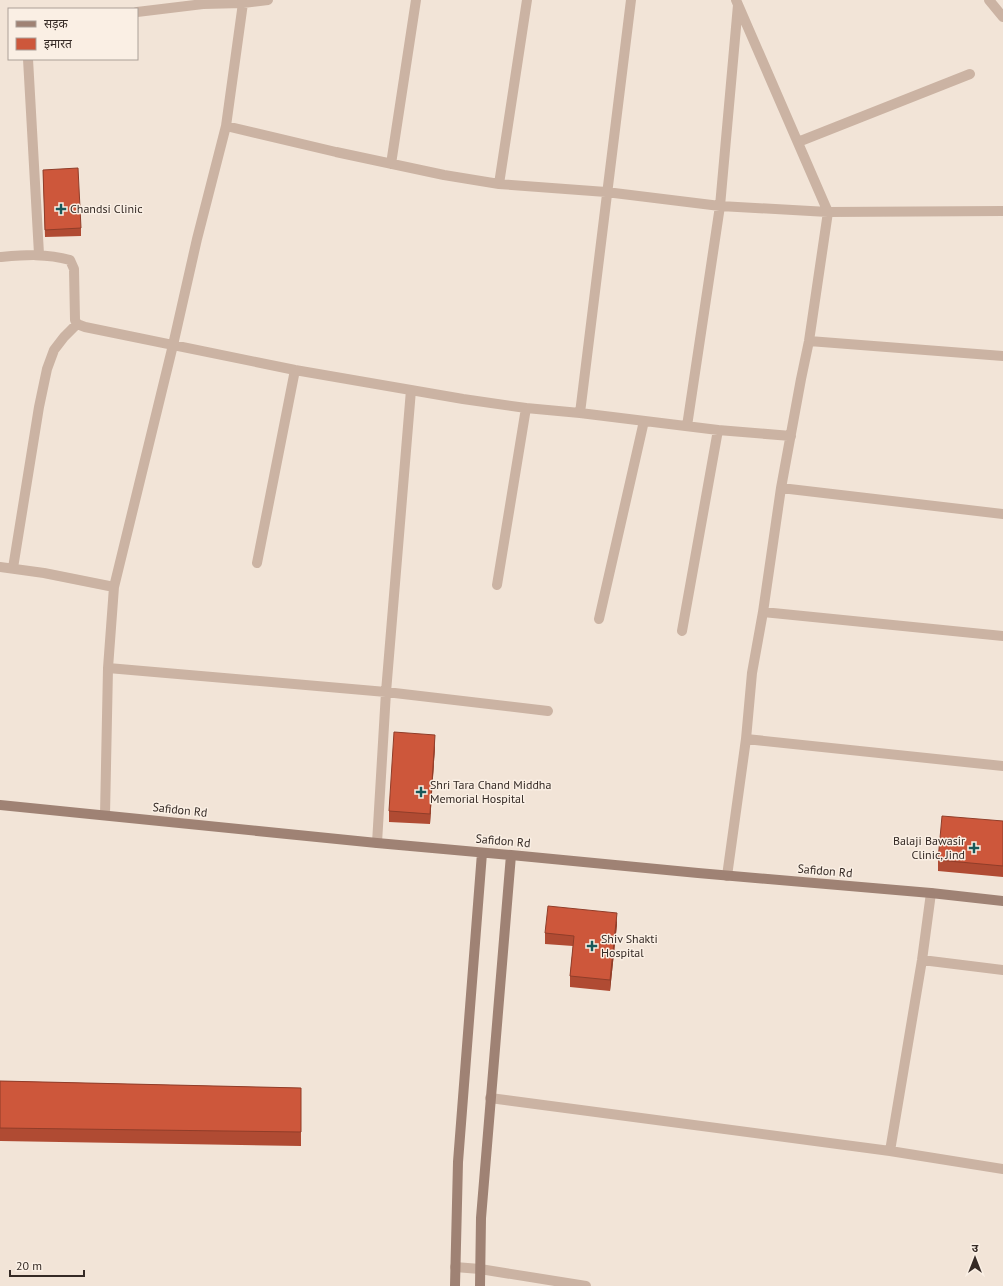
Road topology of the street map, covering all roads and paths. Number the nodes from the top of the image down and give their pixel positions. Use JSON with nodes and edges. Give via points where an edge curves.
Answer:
{"nodes":[{"id":1,"x":268,"y":0,"type":"edge"},
{"id":2,"x":416,"y":0,"type":"edge"},
{"id":3,"x":527,"y":0,"type":"edge"},
{"id":4,"x":631,"y":0,"type":"edge"},
{"id":5,"x":989,"y":0,"type":"edge"},
{"id":6,"x":203,"y":2,"type":"edge"},
{"id":7,"x":737,"y":2,"type":"edge"},
{"id":8,"x":243,"y":3,"type":"junction"},
{"id":9,"x":138,"y":12,"type":"edge"},
{"id":10,"x":1003,"y":17,"type":"edge"},
{"id":11,"x":28,"y":60,"type":"edge"},
{"id":12,"x":970,"y":74,"type":"dead end"},
{"id":13,"x":226,"y":126,"type":"junction"},
{"id":14,"x":798,"y":142,"type":"junction"},
{"id":15,"x":391,"y":164,"type":"junction"},
{"id":16,"x":499,"y":184,"type":"junction"},
{"id":17,"x":606,"y":192,"type":"junction"},
{"id":18,"x":720,"y":206,"type":"junction"},
{"id":19,"x":1003,"y":211,"type":"edge"},
{"id":20,"x":828,"y":212,"type":"junction"},
{"id":21,"x":39,"y":254,"type":"junction"},
{"id":22,"x":0,"y":257,"type":"edge"},
{"id":23,"x":77,"y":324,"type":"junction"},
{"id":24,"x":809,"y":341,"type":"junction"},
{"id":25,"x":173,"y":345,"type":"junction"},
{"id":26,"x":1003,"y":356,"type":"edge"},
{"id":27,"x":294,"y":370,"type":"junction"},
{"id":28,"x":411,"y":390,"type":"junction"},
{"id":29,"x":526,"y":408,"type":"junction"},
{"id":30,"x":580,"y":413,"type":"junction"},
{"id":31,"x":644,"y":421,"type":"junction"},
{"id":32,"x":687,"y":426,"type":"junction"},
{"id":33,"x":718,"y":430,"type":"junction"},
{"id":34,"x":791,"y":436,"type":"junction"},
{"id":35,"x":781,"y":488,"type":"junction"},
{"id":36,"x":1003,"y":514,"type":"edge"},
{"id":37,"x":257,"y":563,"type":"dead end"},
{"id":38,"x":0,"y":567,"type":"edge"},
{"id":39,"x":13,"y":568,"type":"junction"},
{"id":40,"x":496,"y":585,"type":"dead end"},
{"id":41,"x":114,"y":587,"type":"junction"},
{"id":42,"x":763,"y":612,"type":"junction"},
{"id":43,"x":599,"y":619,"type":"dead end"},
{"id":44,"x":682,"y":631,"type":"dead end"},
{"id":45,"x":1003,"y":636,"type":"edge"},
{"id":46,"x":108,"y":668,"type":"junction"},
{"id":47,"x":386,"y":692,"type":"junction"},
{"id":48,"x":548,"y":711,"type":"dead end"},
{"id":49,"x":746,"y":739,"type":"junction"},
{"id":50,"x":1003,"y":766,"type":"edge"},
{"id":51,"x":0,"y":805,"type":"edge"},
{"id":52,"x":105,"y":815,"type":"junction"},
{"id":53,"x":377,"y":843,"type":"junction"},
{"id":54,"x":482,"y":853,"type":"junction"},
{"id":55,"x":511,"y":855,"type":"junction"},
{"id":56,"x":727,"y":876,"type":"junction"},
{"id":57,"x":931,"y":893,"type":"junction"},
{"id":58,"x":1003,"y":902,"type":"edge"},
{"id":59,"x":922,"y":960,"type":"junction"},
{"id":60,"x":1003,"y":970,"type":"edge"},
{"id":61,"x":490,"y":1098,"type":"junction"},
{"id":62,"x":890,"y":1151,"type":"junction"},
{"id":63,"x":1003,"y":1169,"type":"edge"},
{"id":64,"x":455,"y":1267,"type":"junction"},
{"id":65,"x":480,"y":1269,"type":"junction"},
{"id":66,"x":455,"y":1286,"type":"edge"},
{"id":67,"x":480,"y":1286,"type":"edge"},
{"id":68,"x":586,"y":1286,"type":"edge"}],
"edges":[{"from":1,"to":8,"type":"street"},
{"from":2,"to":15,"type":"street"},
{"from":3,"to":16,"type":"street"},
{"from":4,"to":17,"type":"street"},
{"from":5,"to":10,"type":"street"},
{"from":6,"to":8,"type":"street"},
{"from":6,"to":9,"type":"street"},
{"from":7,"to":14,"type":"street"},
{"from":7,"to":18,"type":"street"},
{"from":8,"to":13,"type":"street"},
{"from":11,"to":21,"type":"street"},
{"from":12,"to":14,"type":"street"},
{"from":13,"to":15,"type":"street"},
{"from":13,"to":25,"type":"street"},
{"from":14,"to":20,"type":"street"},
{"from":15,"to":16,"type":"street"},
{"from":16,"to":17,"type":"street"},
{"from":17,"to":18,"type":"street"},
{"from":17,"to":30,"type":"street"},
{"from":18,"to":20,"type":"street"},
{"from":18,"to":32,"type":"street"},
{"from":19,"to":20,"type":"street"},
{"from":20,"to":24,"type":"street"},
{"from":21,"to":22,"type":"street"},
{"from":21,"to":23,"type":"street","via":[[70,260],[74,269]]},
{"from":23,"to":25,"type":"street"},
{"from":23,"to":39,"type":"street","via":[[54,350],[47,369]]},
{"from":24,"to":26,"type":"street"},
{"from":24,"to":34,"type":"street"},
{"from":25,"to":27,"type":"street"},
{"from":25,"to":41,"type":"street"},
{"from":27,"to":28,"type":"street"},
{"from":27,"to":37,"type":"street"},
{"from":28,"to":29,"type":"street"},
{"from":28,"to":47,"type":"street"},
{"from":29,"to":30,"type":"street"},
{"from":29,"to":40,"type":"street"},
{"from":30,"to":31,"type":"street"},
{"from":31,"to":32,"type":"street"},
{"from":31,"to":43,"type":"street"},
{"from":32,"to":33,"type":"street"},
{"from":33,"to":34,"type":"street"},
{"from":33,"to":44,"type":"street"},
{"from":34,"to":35,"type":"street"},
{"from":35,"to":36,"type":"street"},
{"from":35,"to":42,"type":"street"},
{"from":38,"to":39,"type":"street"},
{"from":39,"to":41,"type":"street"},
{"from":41,"to":46,"type":"street"},
{"from":42,"to":45,"type":"street"},
{"from":42,"to":49,"type":"street","via":[[752,673]]},
{"from":46,"to":47,"type":"street"},
{"from":46,"to":52,"type":"street"},
{"from":47,"to":48,"type":"street"},
{"from":47,"to":53,"type":"street"},
{"from":49,"to":50,"type":"street"},
{"from":49,"to":56,"type":"street"},
{"from":51,"to":52,"type":"main road","name":"Safidon Rd"},
{"from":52,"to":53,"type":"main road","name":"Safidon Rd"},
{"from":53,"to":54,"type":"main road","name":"Safidon Rd"},
{"from":54,"to":55,"type":"main road","name":"Safidon Rd"},
{"from":54,"to":64,"type":"main road","via":[[458,1162]]},
{"from":55,"to":56,"type":"main road","name":"Safidon Rd"},
{"from":55,"to":61,"type":"main road"},
{"from":56,"to":57,"type":"main road","name":"Safidon Rd"},
{"from":57,"to":58,"type":"main road","name":"Safidon Rd"},
{"from":57,"to":59,"type":"street"},
{"from":59,"to":60,"type":"street"},
{"from":59,"to":62,"type":"street"},
{"from":61,"to":62,"type":"street"},
{"from":61,"to":65,"type":"main road"},
{"from":62,"to":63,"type":"street"},
{"from":64,"to":65,"type":"street"},
{"from":64,"to":66,"type":"main road"},
{"from":65,"to":67,"type":"main road"},
{"from":65,"to":68,"type":"street"}]}
